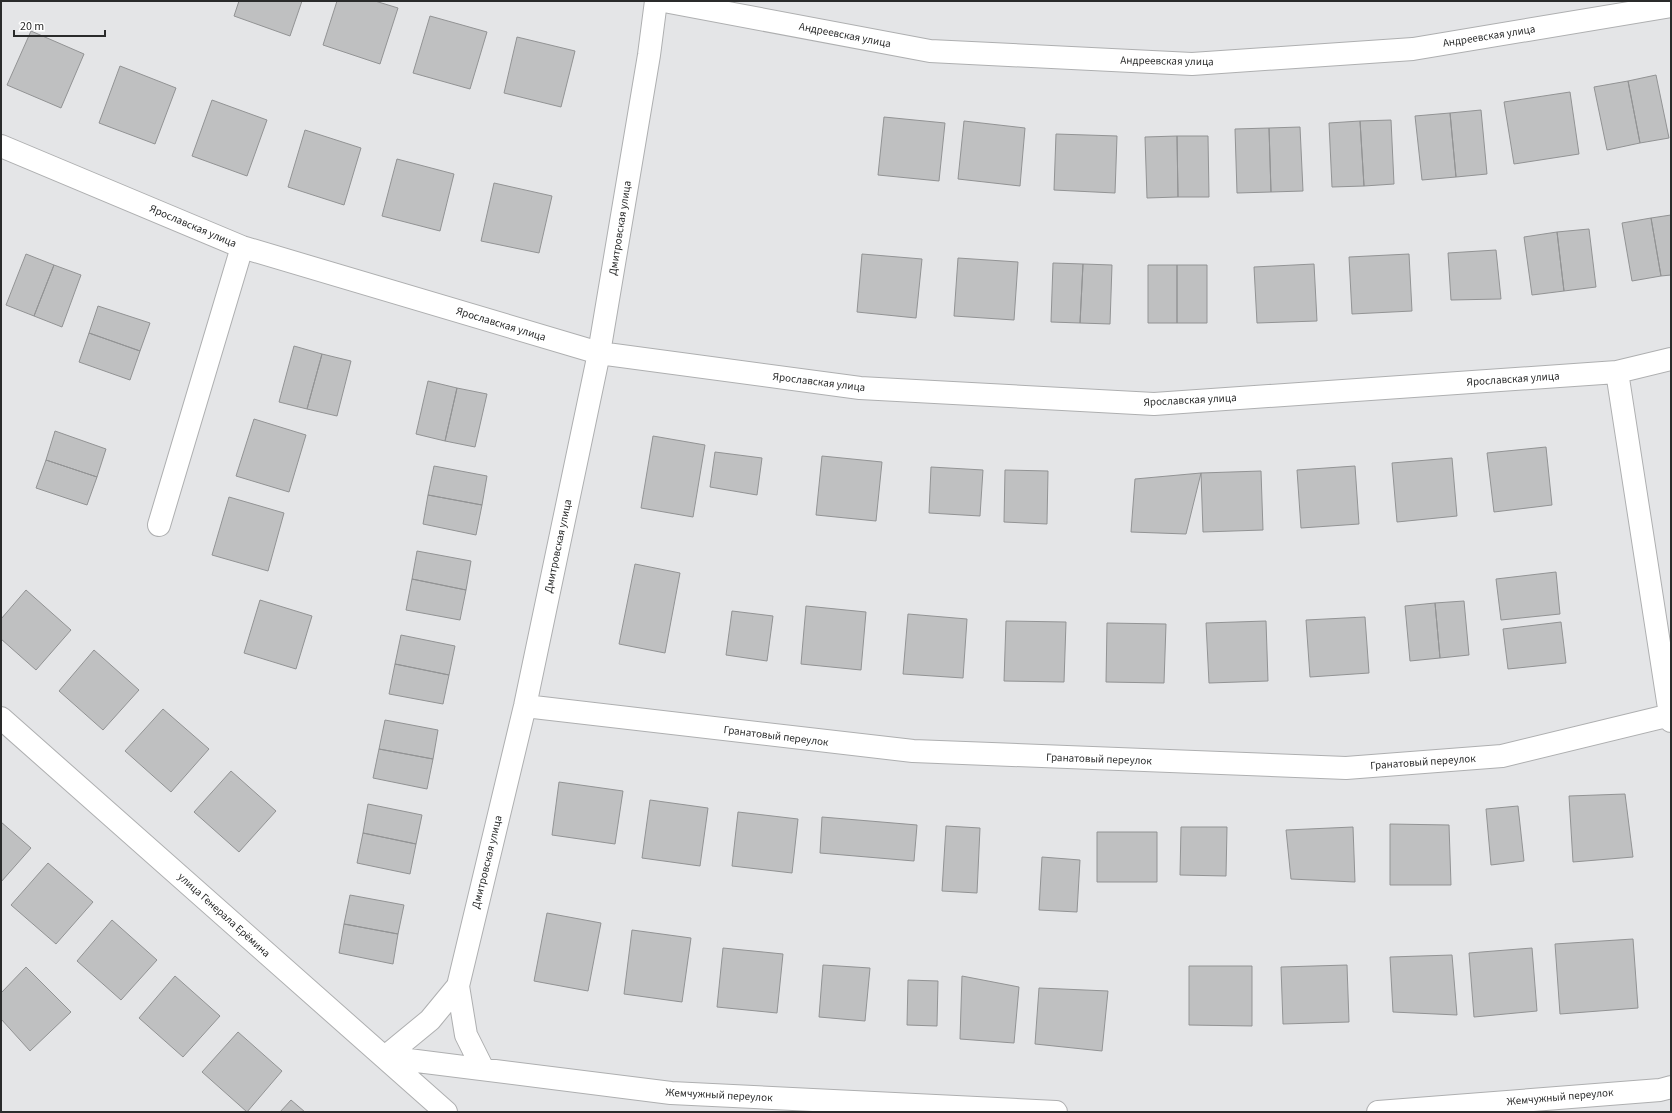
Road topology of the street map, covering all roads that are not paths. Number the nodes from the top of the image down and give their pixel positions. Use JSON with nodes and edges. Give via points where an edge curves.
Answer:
{"nodes":[{"id":1,"x":656,"y":1,"type":"edge"},
{"id":2,"x":664,"y":1,"type":"edge"},
{"id":3,"x":1671,"y":6,"type":"edge"},
{"id":4,"x":1,"y":146,"type":"edge"},
{"id":5,"x":242,"y":247,"type":"junction"},
{"id":6,"x":599,"y":353,"type":"junction"},
{"id":7,"x":1671,"y":359,"type":"edge"},
{"id":8,"x":1617,"y":372,"type":"junction"},
{"id":9,"x":160,"y":525,"type":"dead end"},
{"id":10,"x":525,"y":706,"type":"junction"},
{"id":11,"x":1671,"y":717,"type":"edge"},
{"id":12,"x":1,"y":718,"type":"edge"},
{"id":13,"x":458,"y":986,"type":"junction"},
{"id":14,"x":385,"y":1057,"type":"junction"},
{"id":15,"x":483,"y":1069,"type":"junction"},
{"id":16,"x":1671,"y":1087,"type":"edge"},
{"id":17,"x":446,"y":1112,"type":"edge"},
{"id":18,"x":1056,"y":1112,"type":"edge"},
{"id":19,"x":1378,"y":1112,"type":"edge"}],
"edges":[{"from":1,"to":6,"type":"street","name":"Дмитровская улица"},
{"from":2,"to":3,"type":"street","name":"Андреевская улица","via":[[930,52],[1192,64],[1413,49]]},
{"from":4,"to":5,"type":"street","name":"Ярославская улица"},
{"from":5,"to":6,"type":"street","name":"Ярославская улица"},
{"from":5,"to":9,"type":"street"},
{"from":6,"to":8,"type":"street","name":"Ярославская улица","via":[[860,388],[1154,404]]},
{"from":6,"to":10,"type":"street","name":"Дмитровская улица"},
{"from":7,"to":8,"type":"street","name":"Ярославская улица"},
{"from":8,"to":11,"type":"street"},
{"from":10,"to":11,"type":"street","name":"Гранатовый переулок","via":[[913,751],[1346,768],[1502,756]]},
{"from":10,"to":13,"type":"street","name":"Дмитровская улица"},
{"from":12,"to":14,"type":"street","name":"улица Генерала Ерёмина"},
{"from":13,"to":14,"type":"street","name":"Дмитровская улица","via":[[430,1020]]},
{"from":13,"to":15,"type":"street","via":[[466,1036]]},
{"from":14,"to":15,"type":"street","name":"Жемчужный переулок"},
{"from":14,"to":17,"type":"street","name":"улица Генерала Ерёмина"},
{"from":15,"to":18,"type":"street","name":"Жемчужный переулок","via":[[671,1093]]},
{"from":16,"to":19,"type":"street","name":"Жемчужный переулок","via":[[1660,1090]]}]}
